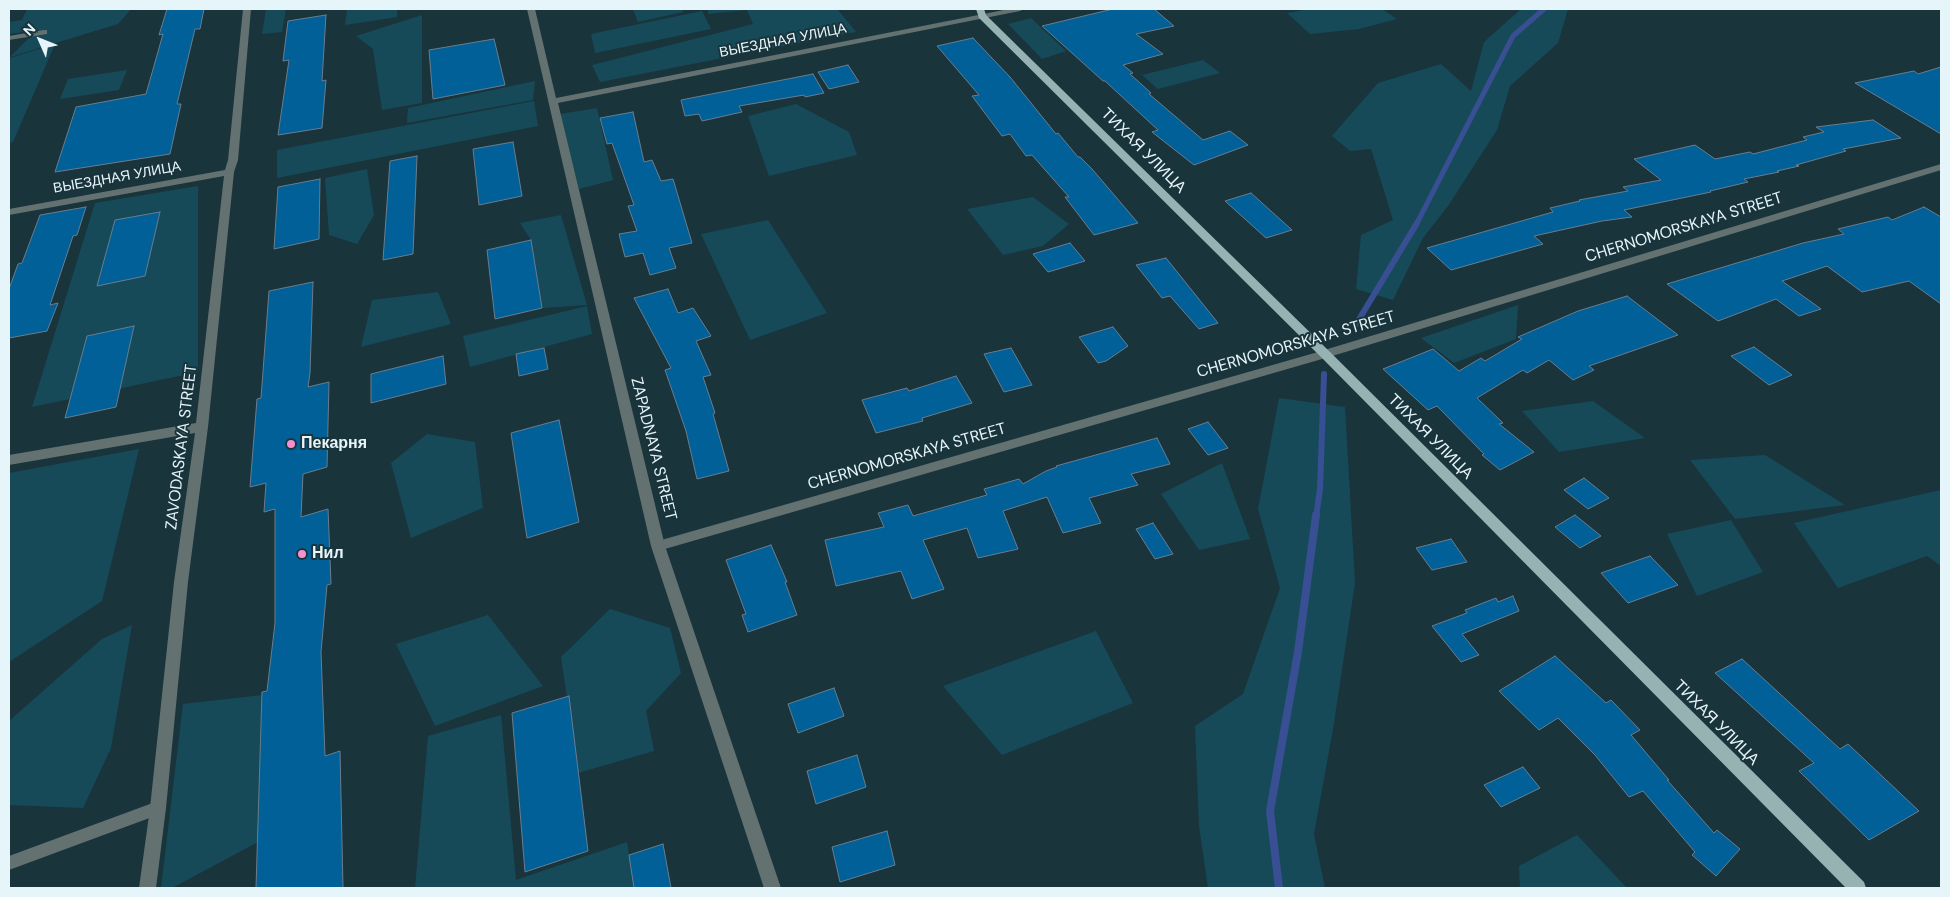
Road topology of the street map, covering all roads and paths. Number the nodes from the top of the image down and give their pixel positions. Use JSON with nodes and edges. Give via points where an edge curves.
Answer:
{"nodes":[{"id":1,"x":247,"y":9,"type":"edge"},
{"id":2,"x":531,"y":9,"type":"edge"},
{"id":3,"x":1020,"y":9,"type":"edge"},
{"id":4,"x":981,"y":12,"type":"edge"},
{"id":5,"x":44,"y":32,"type":"dead end"},
{"id":6,"x":9,"y":38,"type":"edge"},
{"id":7,"x":552,"y":101,"type":"junction"},
{"id":8,"x":1941,"y":167,"type":"edge"},
{"id":9,"x":229,"y":172,"type":"junction"},
{"id":10,"x":9,"y":212,"type":"edge"},
{"id":11,"x":1325,"y":354,"type":"junction"},
{"id":12,"x":202,"y":427,"type":"junction"},
{"id":13,"x":9,"y":460,"type":"edge"},
{"id":14,"x":658,"y":546,"type":"junction"},
{"id":15,"x":158,"y":808,"type":"junction"},
{"id":16,"x":9,"y":863,"type":"edge"},
{"id":17,"x":147,"y":888,"type":"edge"},
{"id":18,"x":773,"y":888,"type":"edge"},
{"id":19,"x":1858,"y":888,"type":"edge"}],
"edges":[{"from":1,"to":9,"type":"street","name":"ZAVODASKAYA STREET","via":[[233,160]]},
{"from":2,"to":7,"type":"street","name":"ZAPADNAYA STREET"},
{"from":3,"to":4,"type":"street","name":"ВЫЕЗДНАЯ УЛИЦА"},
{"from":4,"to":7,"type":"street","name":"ВЫЕЗДНАЯ УЛИЦА"},
{"from":4,"to":11,"type":"main road","name":"ТИХАЯ УЛИЦА"},
{"from":5,"to":6,"type":"lane"},
{"from":7,"to":14,"type":"street","name":"ZAPADNAYA STREET"},
{"from":8,"to":11,"type":"street","name":"CHERNOMORSKAYA STREET"},
{"from":9,"to":10,"type":"street","name":"ВЫЕЗДНАЯ УЛИЦА"},
{"from":9,"to":12,"type":"street","name":"ZAVODASKAYA STREET"},
{"from":11,"to":14,"type":"lane","name":"CHERNOMORSKAYA STREET"},
{"from":11,"to":19,"type":"main road","name":"ТИХАЯ УЛИЦА"},
{"from":12,"to":13,"type":"street"},
{"from":12,"to":15,"type":"street","name":"ZAVODASKAYA STREET","via":[[181,582]]},
{"from":14,"to":18,"type":"street","name":"ZAPADNAYA STREET"},
{"from":15,"to":16,"type":"lane"},
{"from":15,"to":17,"type":"street","name":"ZAVODASKAYA STREET"}]}
